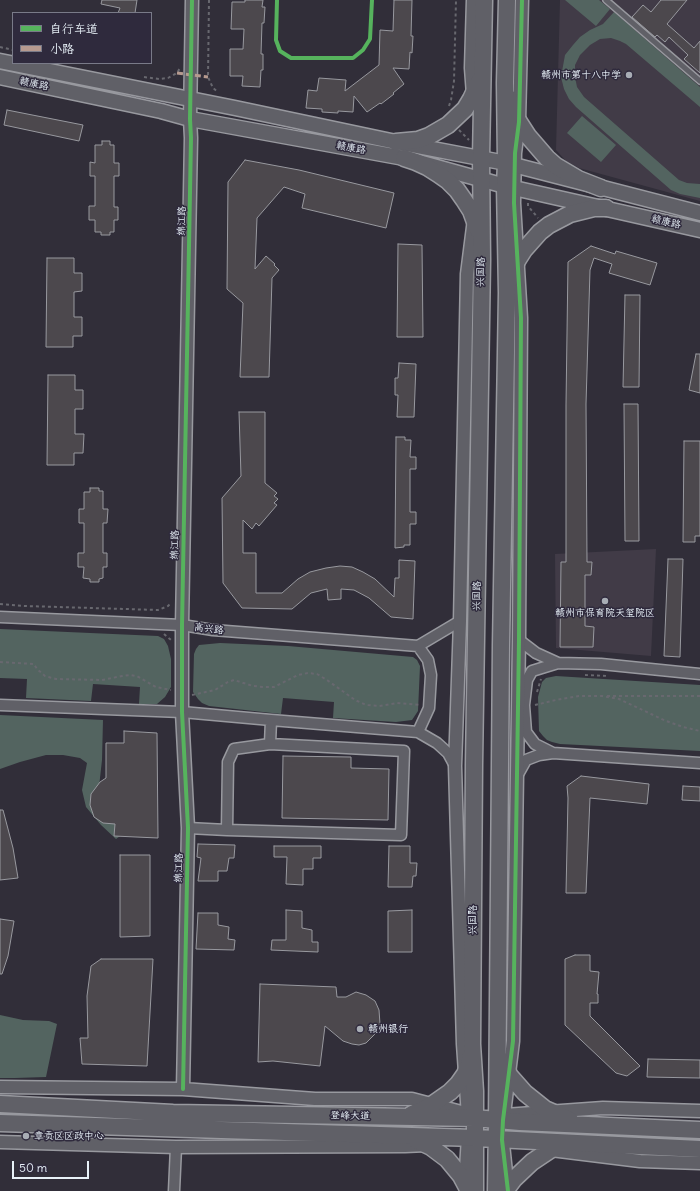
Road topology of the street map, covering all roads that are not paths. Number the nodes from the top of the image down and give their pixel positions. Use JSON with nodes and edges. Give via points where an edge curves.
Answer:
{"nodes":[{"id":1,"x":192,"y":0,"type":"edge"},
{"id":2,"x":473,"y":0,"type":"edge"},
{"id":3,"x":484,"y":0,"type":"edge"},
{"id":4,"x":507,"y":0,"type":"edge"},
{"id":5,"x":522,"y":0,"type":"edge"},
{"id":6,"x":606,"y":0,"type":"edge"},
{"id":7,"x":0,"y":61,"type":"edge"},
{"id":8,"x":12,"y":63,"type":"edge"},
{"id":9,"x":15,"y":64,"type":"edge"},
{"id":10,"x":483,"y":66,"type":"junction"},
{"id":11,"x":0,"y":77,"type":"edge"},
{"id":12,"x":700,"y":81,"type":"edge"},
{"id":13,"x":505,"y":83,"type":"junction"},
{"id":14,"x":473,"y":95,"type":"junction"},
{"id":15,"x":190,"y":100,"type":"junction"},
{"id":16,"x":190,"y":119,"type":"junction"},
{"id":17,"x":519,"y":122,"type":"junction"},
{"id":18,"x":396,"y":142,"type":"junction"},
{"id":19,"x":404,"y":158,"type":"junction"},
{"id":20,"x":479,"y":158,"type":"junction"},
{"id":21,"x":511,"y":164,"type":"junction"},
{"id":22,"x":479,"y":179,"type":"junction"},
{"id":23,"x":510,"y":186,"type":"junction"},
{"id":24,"x":601,"y":188,"type":"junction"},
{"id":25,"x":606,"y":208,"type":"junction"},
{"id":26,"x":700,"y":213,"type":"edge"},
{"id":27,"x":474,"y":220,"type":"junction"},
{"id":28,"x":700,"y":230,"type":"edge"},
{"id":29,"x":482,"y":260,"type":"junction"},
{"id":30,"x":517,"y":261,"type":"junction"},
{"id":31,"x":507,"y":293,"type":"junction"},
{"id":32,"x":0,"y":617,"type":"edge"},
{"id":33,"x":460,"y":621,"type":"junction"},
{"id":34,"x":182,"y":625,"type":"junction"},
{"id":35,"x":519,"y":640,"type":"junction"},
{"id":36,"x":418,"y":646,"type":"junction"},
{"id":37,"x":558,"y":663,"type":"junction"},
{"id":38,"x":700,"y":674,"type":"edge"},
{"id":39,"x":0,"y":704,"type":"edge"},
{"id":40,"x":182,"y":712,"type":"junction"},
{"id":41,"x":271,"y":720,"type":"junction"},
{"id":42,"x":418,"y":732,"type":"junction"},
{"id":43,"x":270,"y":744,"type":"junction"},
{"id":44,"x":553,"y":753,"type":"junction"},
{"id":45,"x":700,"y":763,"type":"edge"},
{"id":46,"x":455,"y":766,"type":"junction"},
{"id":47,"x":517,"y":776,"type":"junction"},
{"id":48,"x":188,"y":828,"type":"junction"},
{"id":49,"x":227,"y":830,"type":"junction"},
{"id":50,"x":472,"y":1044,"type":"junction"},
{"id":51,"x":498,"y":1056,"type":"junction"},
{"id":52,"x":465,"y":1073,"type":"junction"},
{"id":53,"x":508,"y":1073,"type":"junction"},
{"id":54,"x":0,"y":1087,"type":"edge"},
{"id":55,"x":183,"y":1090,"type":"junction"},
{"id":56,"x":0,"y":1104,"type":"edge"},
{"id":57,"x":432,"y":1105,"type":"junction"},
{"id":58,"x":700,"y":1111,"type":"edge"},
{"id":59,"x":552,"y":1112,"type":"junction"},
{"id":60,"x":471,"y":1116,"type":"junction"},
{"id":61,"x":396,"y":1117,"type":"junction"},
{"id":62,"x":500,"y":1118,"type":"junction"},
{"id":63,"x":0,"y":1123,"type":"edge"},
{"id":64,"x":583,"y":1124,"type":"junction"},
{"id":65,"x":700,"y":1130,"type":"edge"},
{"id":66,"x":403,"y":1136,"type":"junction"},
{"id":67,"x":472,"y":1141,"type":"junction"},
{"id":68,"x":0,"y":1142,"type":"edge"},
{"id":69,"x":499,"y":1142,"type":"junction"},
{"id":70,"x":427,"y":1145,"type":"junction"},
{"id":71,"x":176,"y":1146,"type":"junction"},
{"id":72,"x":558,"y":1146,"type":"junction"},
{"id":73,"x":700,"y":1149,"type":"edge"},
{"id":74,"x":700,"y":1163,"type":"edge"},
{"id":75,"x":468,"y":1189,"type":"edge"},
{"id":76,"x":504,"y":1190,"type":"edge"},
{"id":77,"x":174,"y":1191,"type":"edge"}],
"edges":[{"from":1,"to":15,"type":"street","name":"绵江路"},
{"from":2,"to":14,"type":"street"},
{"from":3,"to":10,"type":"main road","name":"兴国路"},
{"from":4,"to":13,"type":"main road"},
{"from":5,"to":17,"type":"street"},
{"from":6,"to":12,"type":"lane"},
{"from":7,"to":8,"type":"main road","name":"赣康路"},
{"from":9,"to":15,"type":"main road","name":"赣康路"},
{"from":10,"to":14,"type":"main road"},
{"from":10,"to":20,"type":"main road","name":"兴国路"},
{"from":11,"to":16,"type":"main road","name":"赣康路"},
{"from":13,"to":17,"type":"main road"},
{"from":13,"to":21,"type":"main road"},
{"from":14,"to":18,"type":"main road","via":[[465,109],[439,131],[418,140]]},
{"from":14,"to":20,"type":"street"},
{"from":15,"to":16,"type":"street","name":"绵江路"},
{"from":15,"to":18,"type":"main road","name":"赣康路"},
{"from":16,"to":19,"type":"main road","name":"赣康路"},
{"from":16,"to":34,"type":"street","name":"绵江路"},
{"from":17,"to":21,"type":"street"},
{"from":17,"to":24,"type":"main road","via":[[538,149],[556,166],[578,179]]},
{"from":18,"to":20,"type":"main road","name":"赣康路"},
{"from":19,"to":22,"type":"main road","name":"赣康路"},
{"from":19,"to":27,"type":"main road","via":[[427,167],[448,181],[464,200]]},
{"from":20,"to":21,"type":"main road","name":"赣康路"},
{"from":20,"to":22,"type":"main road","name":"兴国路"},
{"from":21,"to":23,"type":"main road"},
{"from":21,"to":24,"type":"main road","name":"赣康路"},
{"from":22,"to":23,"type":"main road","name":"赣康路"},
{"from":22,"to":27,"type":"street"},
{"from":22,"to":29,"type":"main road","name":"兴国路"},
{"from":23,"to":25,"type":"main road","name":"赣康路"},
{"from":23,"to":30,"type":"street","via":[[514,203]]},
{"from":23,"to":31,"type":"main road"},
{"from":24,"to":26,"type":"main road","name":"赣康路"},
{"from":25,"to":28,"type":"main road","name":"赣康路"},
{"from":25,"to":30,"type":"main road","via":[[570,214],[549,225],[531,241]]},
{"from":27,"to":29,"type":"main road"},
{"from":27,"to":33,"type":"street","via":[[467,274]]},
{"from":29,"to":50,"type":"main road","name":"兴国路"},
{"from":30,"to":31,"type":"main road"},
{"from":30,"to":35,"type":"street","via":[[521,318]]},
{"from":31,"to":51,"type":"main road"},
{"from":32,"to":34,"type":"street","name":"高兴路"},
{"from":33,"to":36,"type":"street"},
{"from":33,"to":46,"type":"street"},
{"from":34,"to":36,"type":"street","name":"高兴路","via":[[213,630]]},
{"from":34,"to":40,"type":"street","name":"绵江路"},
{"from":35,"to":37,"type":"street"},
{"from":35,"to":47,"type":"street"},
{"from":36,"to":42,"type":"street","via":[[428,660],[431,675],[429,708]]},
{"from":37,"to":38,"type":"street","via":[[601,664]]},
{"from":37,"to":44,"type":"street","via":[[532,670],[527,680],[524,705],[526,732],[535,744]]},
{"from":39,"to":40,"type":"street"},
{"from":40,"to":41,"type":"street"},
{"from":40,"to":48,"type":"street","name":"绵江路"},
{"from":41,"to":42,"type":"street"},
{"from":41,"to":43,"type":"street"},
{"from":42,"to":46,"type":"street","via":[[448,753]]},
{"from":43,"to":49,"type":"street","via":[[234,749],[228,762]]},
{"from":43,"to":49,"type":"street","via":[[404,751],[401,835]]},
{"from":44,"to":45,"type":"street"},
{"from":44,"to":47,"type":"street","via":[[526,760]]},
{"from":46,"to":52,"type":"street"},
{"from":47,"to":53,"type":"street","via":[[512,1041]]},
{"from":48,"to":49,"type":"street"},
{"from":48,"to":55,"type":"street","name":"绵江路"},
{"from":50,"to":52,"type":"main road","via":[[470,1062]]},
{"from":50,"to":60,"type":"main road","name":"兴国路","via":[[475,1091]]},
{"from":51,"to":53,"type":"main road"},
{"from":51,"to":62,"type":"main road"},
{"from":52,"to":57,"type":"main road","via":[[450,1092]]},
{"from":52,"to":60,"type":"street"},
{"from":53,"to":59,"type":"main road","via":[[525,1093]]},
{"from":53,"to":62,"type":"street"},
{"from":54,"to":55,"type":"street"},
{"from":55,"to":57,"type":"street","via":[[315,1099],[412,1099]]},
{"from":56,"to":61,"type":"main road","name":"登峰大道","via":[[173,1113]]},
{"from":57,"to":60,"type":"street"},
{"from":57,"to":61,"type":"main road"},
{"from":58,"to":59,"type":"street","via":[[604,1108]]},
{"from":59,"to":62,"type":"street"},
{"from":59,"to":64,"type":"main road"},
{"from":60,"to":61,"type":"main road","name":"登峰大道"},
{"from":60,"to":62,"type":"main road","name":"登峰大道"},
{"from":60,"to":67,"type":"main road","name":"兴国路"},
{"from":62,"to":64,"type":"main road","name":"登峰大道"},
{"from":62,"to":69,"type":"main road"},
{"from":63,"to":66,"type":"main road","name":"登峰大道"},
{"from":64,"to":65,"type":"main road","name":"登峰大道"},
{"from":66,"to":67,"type":"main road","name":"登峰大道"},
{"from":66,"to":70,"type":"main road"},
{"from":67,"to":69,"type":"main road","name":"登峰大道"},
{"from":67,"to":70,"type":"street"},
{"from":67,"to":75,"type":"main road","name":"兴国路"},
{"from":68,"to":71,"type":"street"},
{"from":69,"to":72,"type":"main road","name":"登峰大道"},
{"from":69,"to":76,"type":"main road"},
{"from":70,"to":71,"type":"street"},
{"from":70,"to":75,"type":"main road","via":[[447,1159]]},
{"from":71,"to":77,"type":"street"},
{"from":72,"to":73,"type":"main road","name":"登峰大道"},
{"from":72,"to":74,"type":"street","via":[[640,1161]]},
{"from":72,"to":76,"type":"main road","via":[[527,1166]]}]}
